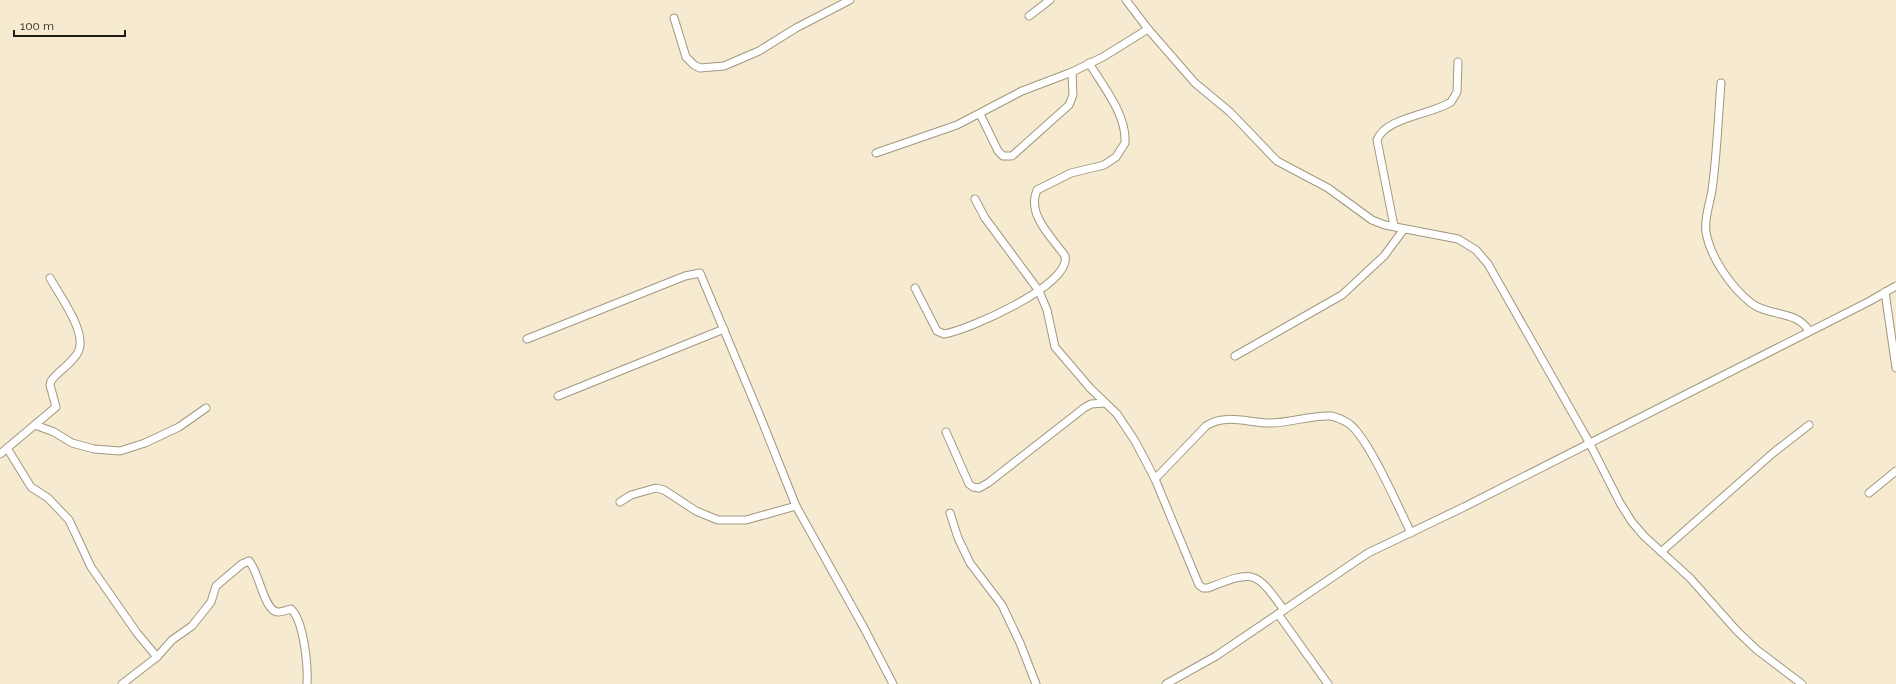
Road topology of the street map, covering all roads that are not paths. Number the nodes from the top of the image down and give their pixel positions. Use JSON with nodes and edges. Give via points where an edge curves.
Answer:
{"nodes":[{"id":1,"x":850,"y":0,"type":"edge"},
{"id":2,"x":1050,"y":0,"type":"edge"},
{"id":3,"x":1126,"y":0,"type":"edge"},
{"id":4,"x":1030,"y":16,"type":"dead end"},
{"id":5,"x":674,"y":18,"type":"dead end"},
{"id":6,"x":1148,"y":30,"type":"junction"},
{"id":7,"x":1458,"y":62,"type":"dead end"},
{"id":8,"x":1089,"y":63,"type":"junction"},
{"id":9,"x":1072,"y":72,"type":"junction"},
{"id":10,"x":1721,"y":83,"type":"dead end"},
{"id":11,"x":980,"y":114,"type":"junction"},
{"id":12,"x":876,"y":153,"type":"dead end"},
{"id":13,"x":975,"y":199,"type":"dead end"},
{"id":14,"x":1394,"y":226,"type":"junction"},
{"id":15,"x":1404,"y":229,"type":"junction"},
{"id":16,"x":50,"y":278,"type":"dead end"},
{"id":17,"x":1896,"y":286,"type":"edge"},
{"id":18,"x":915,"y":288,"type":"dead end"},
{"id":19,"x":1039,"y":291,"type":"junction"},
{"id":20,"x":1885,"y":292,"type":"junction"},
{"id":21,"x":724,"y":329,"type":"junction"},
{"id":22,"x":1809,"y":331,"type":"junction"},
{"id":23,"x":527,"y":339,"type":"dead end"},
{"id":24,"x":1235,"y":356,"type":"dead end"},
{"id":25,"x":1896,"y":368,"type":"edge"},
{"id":26,"x":558,"y":396,"type":"dead end"},
{"id":27,"x":1105,"y":403,"type":"junction"},
{"id":28,"x":206,"y":408,"type":"dead end"},
{"id":29,"x":35,"y":425,"type":"junction"},
{"id":30,"x":1809,"y":425,"type":"dead end"},
{"id":31,"x":946,"y":432,"type":"dead end"},
{"id":32,"x":1589,"y":442,"type":"junction"},
{"id":33,"x":8,"y":448,"type":"junction"},
{"id":34,"x":0,"y":454,"type":"edge"},
{"id":35,"x":1896,"y":471,"type":"edge"},
{"id":36,"x":1155,"y":478,"type":"junction"},
{"id":37,"x":1869,"y":493,"type":"dead end"},
{"id":38,"x":620,"y":502,"type":"dead end"},
{"id":39,"x":796,"y":506,"type":"junction"},
{"id":40,"x":950,"y":512,"type":"dead end"},
{"id":41,"x":1411,"y":533,"type":"junction"},
{"id":42,"x":1661,"y":552,"type":"junction"},
{"id":43,"x":1281,"y":612,"type":"junction"},
{"id":44,"x":156,"y":657,"type":"junction"},
{"id":45,"x":122,"y":684,"type":"edge"},
{"id":46,"x":307,"y":684,"type":"edge"},
{"id":47,"x":893,"y":684,"type":"edge"},
{"id":48,"x":1036,"y":684,"type":"edge"},
{"id":49,"x":1166,"y":684,"type":"edge"},
{"id":50,"x":1328,"y":684,"type":"edge"},
{"id":51,"x":1802,"y":684,"type":"edge"}],
"edges":[{"from":1,"to":5,"type":"street","via":[[759,51],[724,66],[700,68],[694,65],[686,57]]},
{"from":2,"to":4,"type":"street"},
{"from":3,"to":6,"type":"street"},
{"from":6,"to":8,"type":"street","via":[[1104,57]]},
{"from":6,"to":14,"type":"street","via":[[1195,83],[1230,112],[1277,161],[1328,188],[1372,220]]},
{"from":7,"to":14,"type":"street","via":[[1456,92],[1451,102],[1400,121],[1381,133],[1377,140]]},
{"from":8,"to":9,"type":"street"},
{"from":8,"to":19,"type":"street","via":[[1117,111],[1125,143],[1116,156],[1104,165],[1071,172],[1037,190],[1035,199],[1038,218],[1067,261],[1063,269]]},
{"from":9,"to":11,"type":"street","via":[[1022,92]]},
{"from":9,"to":11,"type":"street","via":[[1073,96],[1069,105],[1012,156],[1003,156],[998,151]]},
{"from":10,"to":22,"type":"street","via":[[1715,164],[1706,221],[1707,239],[1724,272],[1750,302],[1766,312],[1798,319]]},
{"from":11,"to":12,"type":"street","via":[[941,131]]},
{"from":13,"to":19,"type":"street","via":[[985,218]]},
{"from":14,"to":15,"type":"street"},
{"from":15,"to":24,"type":"street","via":[[1384,256],[1342,295]]},
{"from":15,"to":32,"type":"street","via":[[1445,235],[1476,250],[1488,264]]},
{"from":16,"to":29,"type":"street","via":[[74,319],[80,336],[80,346],[77,354],[51,381],[56,407]]},
{"from":17,"to":20,"type":"street"},
{"from":18,"to":19,"type":"street","via":[[937,330],[944,334],[1000,314]]},
{"from":19,"to":27,"type":"street","via":[[1047,310],[1056,347]]},
{"from":20,"to":22,"type":"street"},
{"from":20,"to":25,"type":"street"},
{"from":21,"to":23,"type":"street","via":[[703,278],[700,273],[695,273]]},
{"from":21,"to":26,"type":"street"},
{"from":21,"to":39,"type":"street"},
{"from":22,"to":32,"type":"street"},
{"from":27,"to":31,"type":"street","via":[[1091,404],[1084,408],[979,488],[973,488],[969,484]]},
{"from":27,"to":36,"type":"street","via":[[1125,426]]},
{"from":28,"to":29,"type":"street","via":[[145,444],[120,451],[94,449],[72,443],[54,432]]},
{"from":29,"to":33,"type":"street"},
{"from":30,"to":42,"type":"street","via":[[1773,453]]},
{"from":32,"to":41,"type":"street"},
{"from":32,"to":42,"type":"street","via":[[1632,522]]},
{"from":33,"to":34,"type":"street"},
{"from":33,"to":44,"type":"street","via":[[31,487],[48,498],[69,520],[91,567]]},
{"from":35,"to":37,"type":"street"},
{"from":36,"to":41,"type":"street","via":[[1212,422],[1227,419],[1276,423],[1332,416],[1348,423],[1358,433]]},
{"from":36,"to":43,"type":"street","via":[[1199,585],[1208,588],[1241,576],[1250,576],[1263,584]]},
{"from":38,"to":39,"type":"street","via":[[631,495],[656,488],[664,490],[696,511],[718,520],[746,520]]},
{"from":39,"to":47,"type":"street"},
{"from":40,"to":48,"type":"street","via":[[958,538],[970,563],[1002,605]]},
{"from":41,"to":43,"type":"street","via":[[1368,553]]},
{"from":42,"to":51,"type":"street","via":[[1690,578],[1757,650]]},
{"from":43,"to":49,"type":"street","via":[[1216,656]]},
{"from":43,"to":50,"type":"street"},
{"from":44,"to":45,"type":"street"},
{"from":44,"to":46,"type":"street","via":[[172,640],[192,626],[211,602],[216,586],[248,562],[254,566],[266,600],[273,611],[291,609],[297,616],[305,644]]}]}
